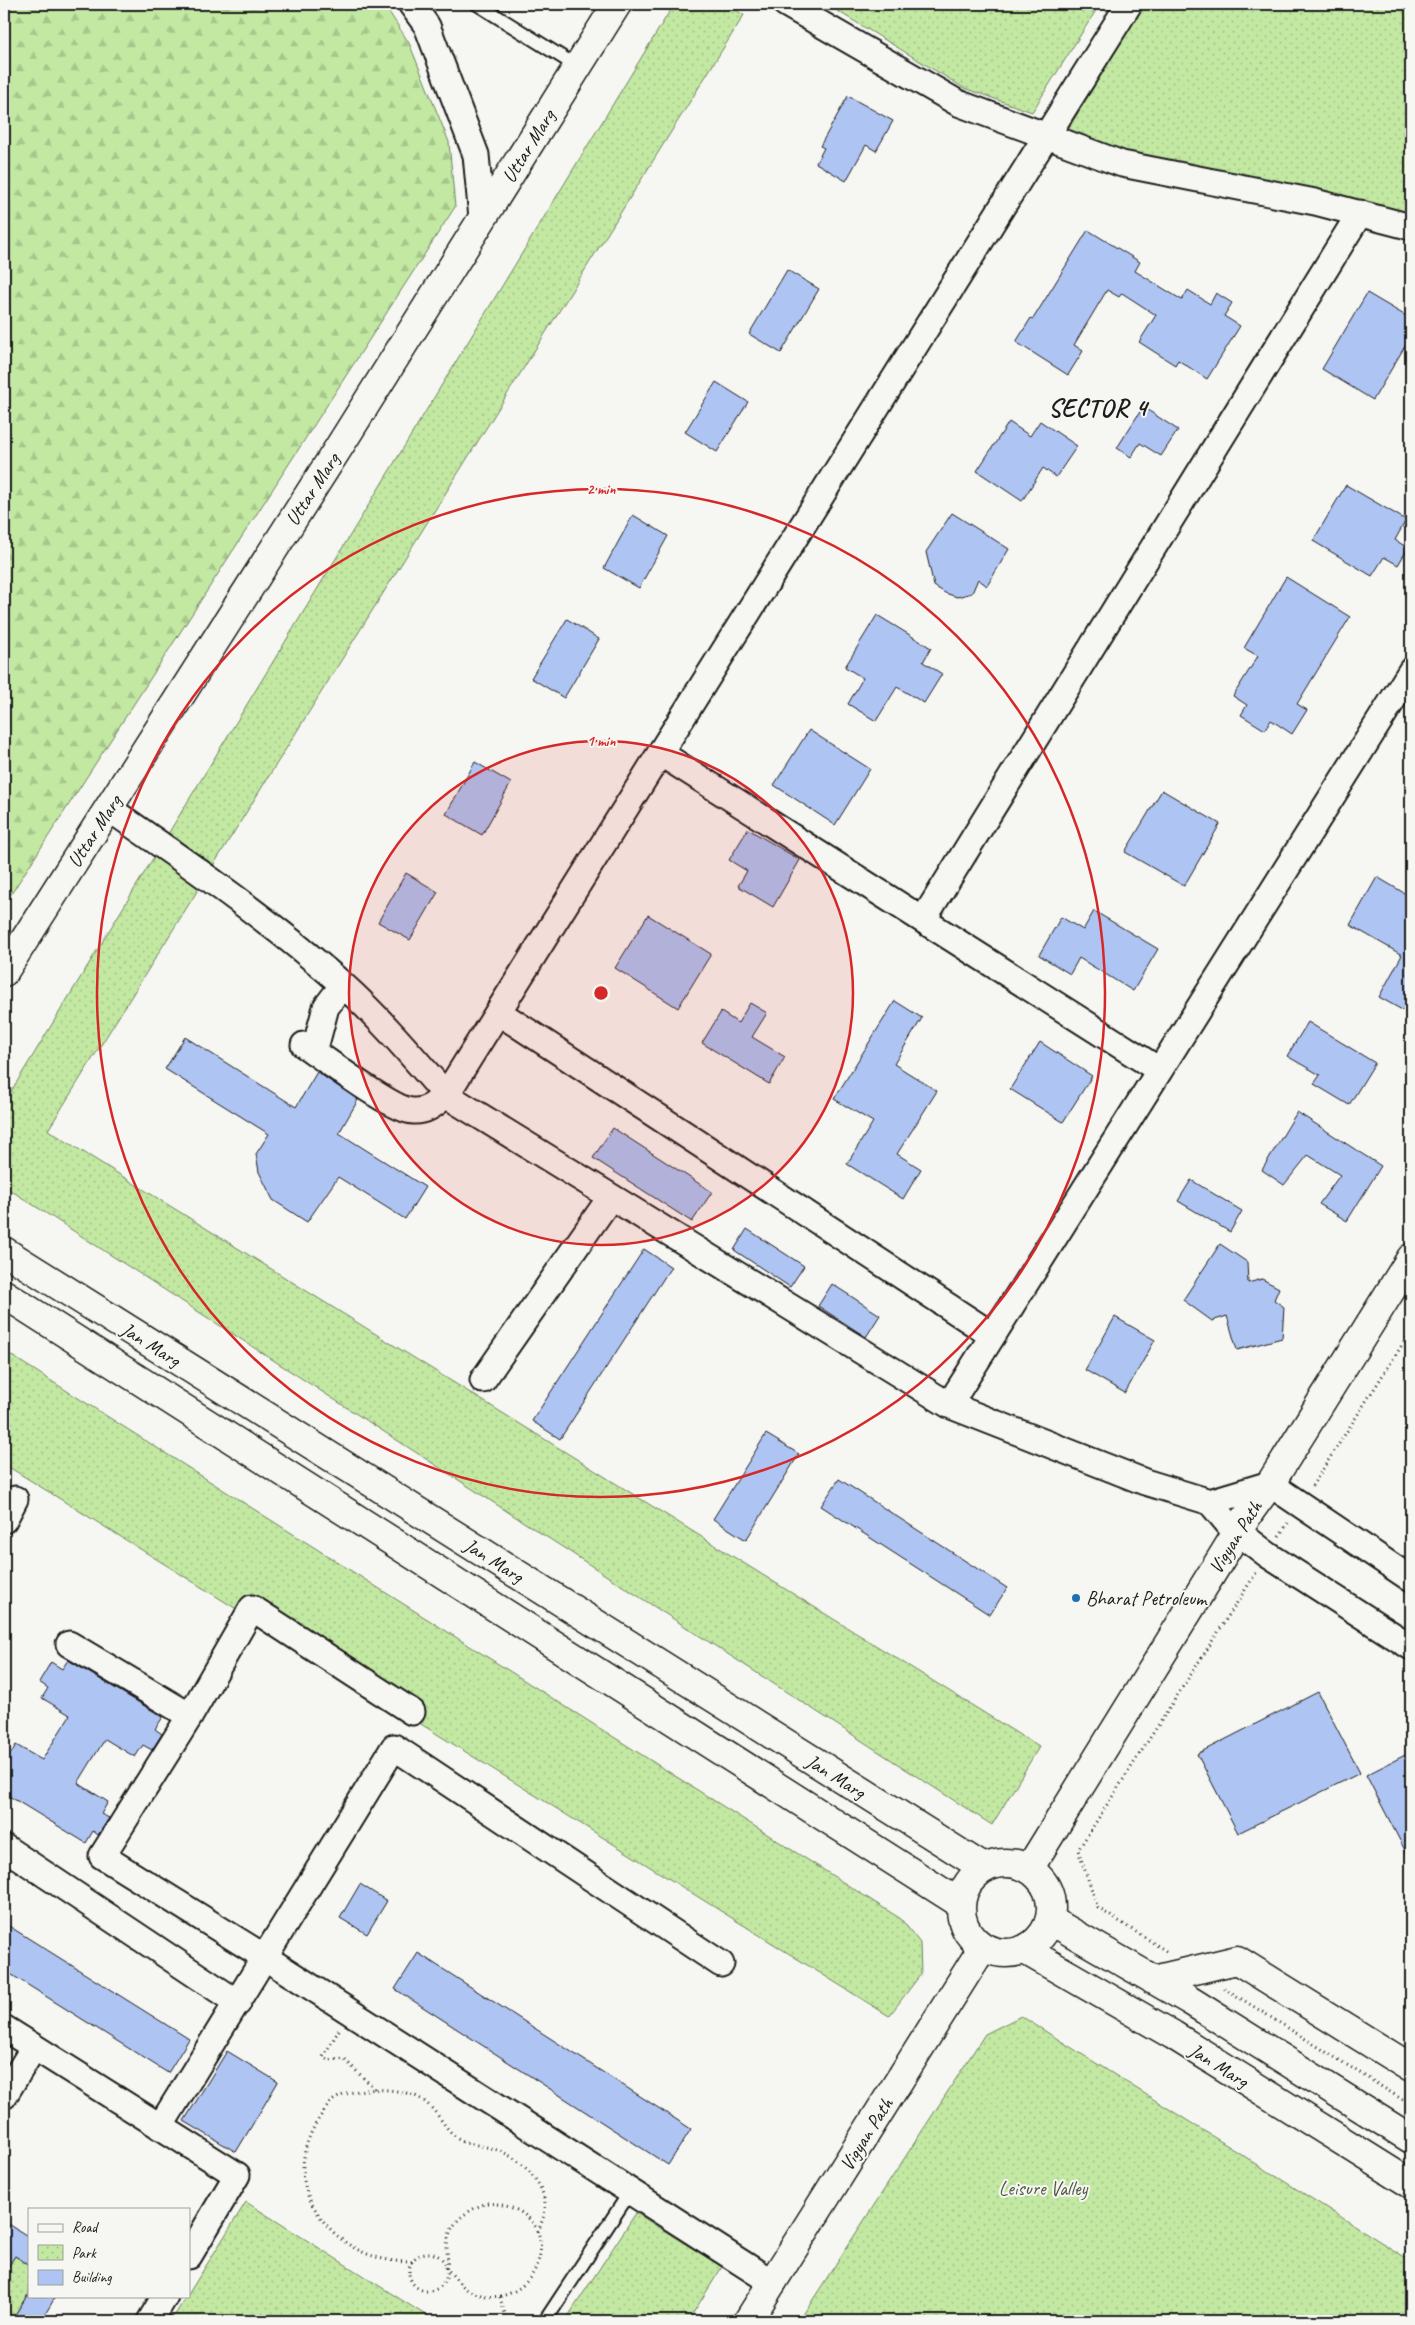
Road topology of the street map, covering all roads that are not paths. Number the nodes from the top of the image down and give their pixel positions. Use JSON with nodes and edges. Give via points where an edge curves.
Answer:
{"nodes":[{"id":1,"x":411,"y":4,"type":"edge"},
{"id":2,"x":477,"y":4,"type":"edge"},
{"id":3,"x":617,"y":4,"type":"edge"},
{"id":4,"x":786,"y":4,"type":"edge"},
{"id":5,"x":1128,"y":4,"type":"edge"},
{"id":6,"x":578,"y":67,"type":"junction"},
{"id":7,"x":1046,"y":136,"type":"junction"},
{"id":8,"x":1360,"y":213,"type":"junction"},
{"id":9,"x":482,"y":218,"type":"junction"},
{"id":10,"x":1411,"y":226,"type":"edge"},
{"id":11,"x":1411,"y":671,"type":"edge"},
{"id":12,"x":660,"y":754,"type":"junction"},
{"id":13,"x":108,"y":808,"type":"junction"},
{"id":14,"x":923,"y":920,"type":"junction"},
{"id":15,"x":4,"y":972,"type":"edge"},
{"id":16,"x":343,"y":985,"type":"junction"},
{"id":17,"x":498,"y":1012,"type":"junction"},
{"id":18,"x":1159,"y":1070,"type":"junction"},
{"id":19,"x":446,"y":1095,"type":"junction"},
{"id":20,"x":610,"y":1198,"type":"junction"},
{"id":21,"x":4,"y":1251,"type":"edge"},
{"id":22,"x":1411,"y":1258,"type":"edge"},
{"id":23,"x":4,"y":1294,"type":"edge"},
{"id":24,"x":992,"y":1335,"type":"junction"},
{"id":25,"x":483,"y":1380,"type":"dead end"},
{"id":26,"x":948,"y":1405,"type":"junction"},
{"id":27,"x":1270,"y":1484,"type":"junction"},
{"id":28,"x":1210,"y":1502,"type":"junction"},
{"id":29,"x":1238,"y":1532,"type":"junction"},
{"id":30,"x":1411,"y":1580,"type":"edge"},
{"id":31,"x":70,"y":1644,"type":"dead end"},
{"id":32,"x":1411,"y":1647,"type":"edge"},
{"id":33,"x":190,"y":1716,"type":"junction"},
{"id":34,"x":394,"y":1747,"type":"junction"},
{"id":35,"x":4,"y":1846,"type":"edge"},
{"id":36,"x":984,"y":1868,"type":"junction"},
{"id":37,"x":1029,"y":1869,"type":"junction"},
{"id":38,"x":961,"y":1904,"type":"junction"},
{"id":39,"x":1050,"y":1920,"type":"junction"},
{"id":40,"x":983,"y":1947,"type":"junction"},
{"id":41,"x":1025,"y":1950,"type":"junction"},
{"id":42,"x":266,"y":1958,"type":"junction"},
{"id":43,"x":720,"y":1964,"type":"dead end"},
{"id":44,"x":1153,"y":1980,"type":"junction"},
{"id":45,"x":238,"y":2003,"type":"junction"},
{"id":46,"x":4,"y":2028,"type":"edge"},
{"id":47,"x":34,"y":2048,"type":"junction"},
{"id":48,"x":1411,"y":2068,"type":"edge"},
{"id":49,"x":4,"y":2096,"type":"edge"},
{"id":50,"x":160,"y":2127,"type":"junction"},
{"id":51,"x":1411,"y":2139,"type":"edge"},
{"id":52,"x":1411,"y":2184,"type":"edge"},
{"id":53,"x":630,"y":2192,"type":"junction"},
{"id":54,"x":190,"y":2254,"type":"edge"},
{"id":55,"x":773,"y":2282,"type":"junction"},
{"id":56,"x":164,"y":2298,"type":"edge"},
{"id":57,"x":150,"y":2321,"type":"edge"},
{"id":58,"x":545,"y":2321,"type":"edge"},
{"id":59,"x":748,"y":2321,"type":"edge"}],
"edges":[{"from":1,"to":9,"type":"street","via":[[427,26],[476,155]]},
{"from":2,"to":6,"type":"lane"},
{"from":3,"to":6,"type":"main road","name":"Uttar Marg"},
{"from":4,"to":7,"type":"street","via":[[958,103]]},
{"from":5,"to":7,"type":"street"},
{"from":6,"to":9,"type":"main road","name":"Uttar Marg"},
{"from":7,"to":8,"type":"street","via":[[1122,164]]},
{"from":7,"to":12,"type":"street"},
{"from":8,"to":10,"type":"street"},
{"from":8,"to":14,"type":"street"},
{"from":9,"to":13,"type":"main road","name":"Uttar Marg"},
{"from":11,"to":18,"type":"street"},
{"from":12,"to":14,"type":"street"},
{"from":12,"to":17,"type":"street"},
{"from":13,"to":15,"type":"main road","name":"Uttar Marg"},
{"from":13,"to":16,"type":"street","via":[[238,898]]},
{"from":14,"to":18,"type":"street"},
{"from":16,"to":19,"type":"street","via":[[392,1033]]},
{"from":16,"to":19,"type":"street","via":[[326,1007],[309,1048],[386,1100],[412,1112],[427,1110]]},
{"from":17,"to":19,"type":"street"},
{"from":17,"to":24,"type":"street"},
{"from":18,"to":24,"type":"street"},
{"from":19,"to":20,"type":"street"},
{"from":20,"to":25,"type":"street"},
{"from":20,"to":26,"type":"street"},
{"from":21,"to":36,"type":"main road","name":"Jan Marg"},
{"from":22,"to":27,"type":"main road","name":"Vigyan Path"},
{"from":23,"to":38,"type":"main road","name":"Jan Marg"},
{"from":24,"to":26,"type":"street"},
{"from":26,"to":28,"type":"street","via":[[1145,1482]]},
{"from":27,"to":28,"type":"street"},
{"from":27,"to":29,"type":"main road","name":"Vigyan Path"},
{"from":27,"to":30,"type":"street"},
{"from":28,"to":29,"type":"street"},
{"from":29,"to":32,"type":"street","via":[[1268,1555]]},
{"from":29,"to":37,"type":"main road","name":"Vigyan Path"},
{"from":31,"to":33,"type":"street"},
{"from":33,"to":34,"type":"street","via":[[252,1608],[415,1706]]},
{"from":33,"to":42,"type":"street","via":[[102,1856]]},
{"from":34,"to":42,"type":"street"},
{"from":34,"to":43,"type":"street"},
{"from":35,"to":45,"type":"street"},
{"from":36,"to":37,"type":"main road","via":[[1004,1862]]},
{"from":36,"to":38,"type":"main road","via":[[967,1885]]},
{"from":37,"to":39,"type":"main road","via":[[1043,1881],[1050,1896]]},
{"from":38,"to":40,"type":"main road","via":[[962,1919],[971,1936]]},
{"from":39,"to":41,"type":"main road","via":[[1045,1931]]},
{"from":39,"to":44,"type":"main road","name":"Jan Marg"},
{"from":40,"to":41,"type":"main road","via":[[997,1952]]},
{"from":40,"to":55,"type":"main road","name":"Vigyan Path"},
{"from":41,"to":52,"type":"main road","name":"Jan Marg","via":[[1173,2035]]},
{"from":42,"to":45,"type":"street"},
{"from":42,"to":53,"type":"street"},
{"from":44,"to":48,"type":"main road","via":[[1237,1960]]},
{"from":44,"to":51,"type":"main road","name":"Jan Marg"},
{"from":45,"to":50,"type":"street"},
{"from":46,"to":47,"type":"street"},
{"from":47,"to":49,"type":"street"},
{"from":47,"to":50,"type":"street"},
{"from":50,"to":54,"type":"street","via":[[238,2175]]},
{"from":53,"to":55,"type":"street"},
{"from":53,"to":58,"type":"lane"},
{"from":55,"to":59,"type":"main road","name":"Vigyan Path"},
{"from":56,"to":57,"type":"street"}]}
